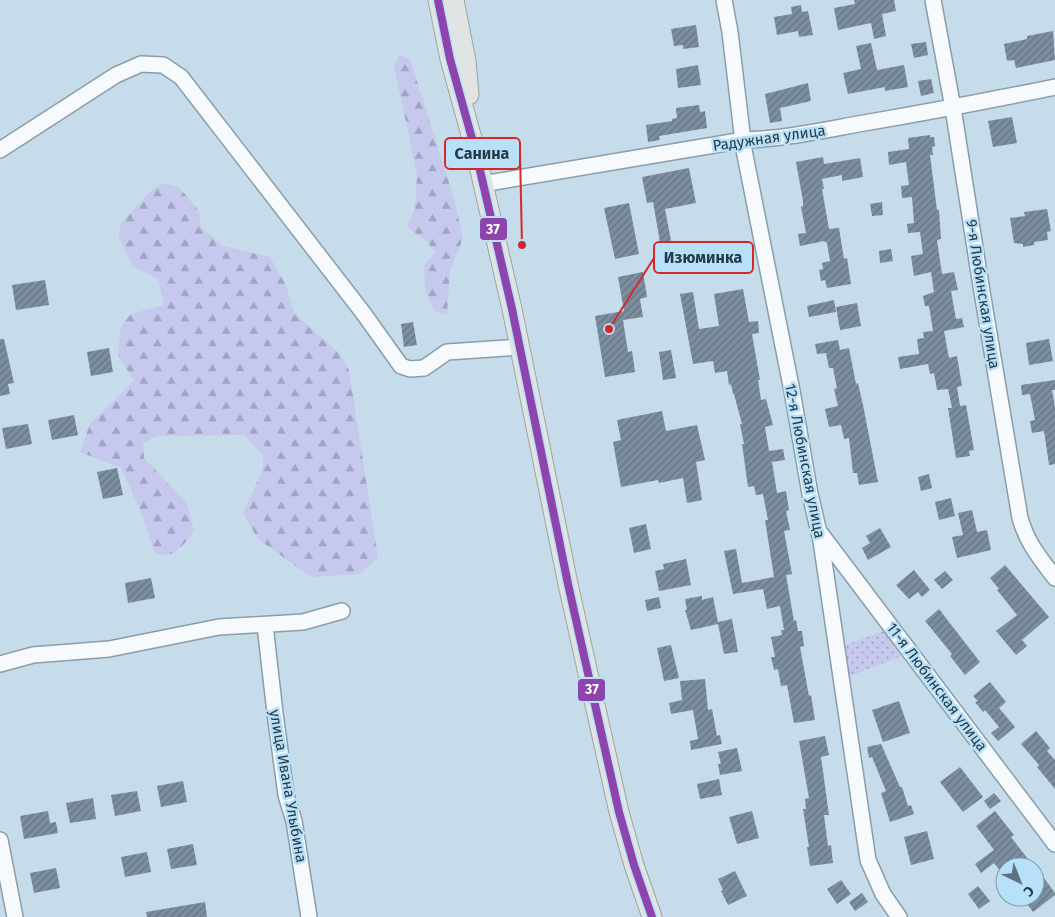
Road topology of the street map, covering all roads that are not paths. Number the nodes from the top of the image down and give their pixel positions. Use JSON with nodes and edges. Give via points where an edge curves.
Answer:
{"nodes":[{"id":1,"x":438,"y":0,"type":"edge"},
{"id":2,"x":454,"y":0,"type":"edge"},
{"id":3,"x":724,"y":0,"type":"edge"},
{"id":4,"x":933,"y":0,"type":"edge"},
{"id":5,"x":1055,"y":87,"type":"edge"},
{"id":6,"x":953,"y":108,"type":"junction"},
{"id":7,"x":744,"y":140,"type":"junction"},
{"id":8,"x":0,"y":150,"type":"edge"},
{"id":9,"x":476,"y":153,"type":"junction"},
{"id":10,"x":482,"y":184,"type":"junction"},
{"id":11,"x":520,"y":347,"type":"junction"},
{"id":12,"x":819,"y":531,"type":"junction"},
{"id":13,"x":1055,"y":578,"type":"edge"},
{"id":14,"x":342,"y":611,"type":"dead end"},
{"id":15,"x":265,"y":625,"type":"junction"},
{"id":16,"x":0,"y":664,"type":"edge"},
{"id":17,"x":0,"y":840,"type":"edge"},
{"id":18,"x":1055,"y":844,"type":"edge"},
{"id":19,"x":15,"y":917,"type":"edge"},
{"id":20,"x":309,"y":917,"type":"edge"},
{"id":21,"x":652,"y":917,"type":"edge"},
{"id":22,"x":899,"y":917,"type":"edge"}],
"edges":[{"from":1,"to":9,"type":"main road","via":[[450,59]]},
{"from":2,"to":9,"type":"main road","via":[[466,61]]},
{"from":3,"to":7,"type":"street","name":"12-я Любинская улица"},
{"from":4,"to":6,"type":"street","name":"9-я Любинская улица"},
{"from":5,"to":6,"type":"street","name":"Радужная улица"},
{"from":6,"to":7,"type":"street","name":"Радужная улица","via":[[768,139]]},
{"from":6,"to":13,"type":"street","name":"9-я Любинская улица","via":[[1020,518],[1032,546]]},
{"from":7,"to":10,"type":"street","name":"Радужная улица"},
{"from":7,"to":12,"type":"street","name":"12-я Любинская улица"},
{"from":8,"to":11,"type":"street","via":[[116,75],[141,64],[163,65],[181,77],[364,314],[400,366],[424,368],[447,352]]},
{"from":9,"to":10,"type":"main road"},
{"from":10,"to":11,"type":"main road"},
{"from":11,"to":21,"type":"main road","via":[[619,812]]},
{"from":12,"to":18,"type":"street","name":"11-я Любинская улица"},
{"from":12,"to":22,"type":"street","name":"12-я Любинская улица","via":[[868,860],[883,894]]},
{"from":14,"to":15,"type":"street","via":[[304,622]]},
{"from":15,"to":16,"type":"street","via":[[219,627],[109,649],[33,655]]},
{"from":15,"to":20,"type":"street","name":"улица Ивана Улыбина","via":[[286,795],[294,821]]},
{"from":17,"to":19,"type":"street"}]}
